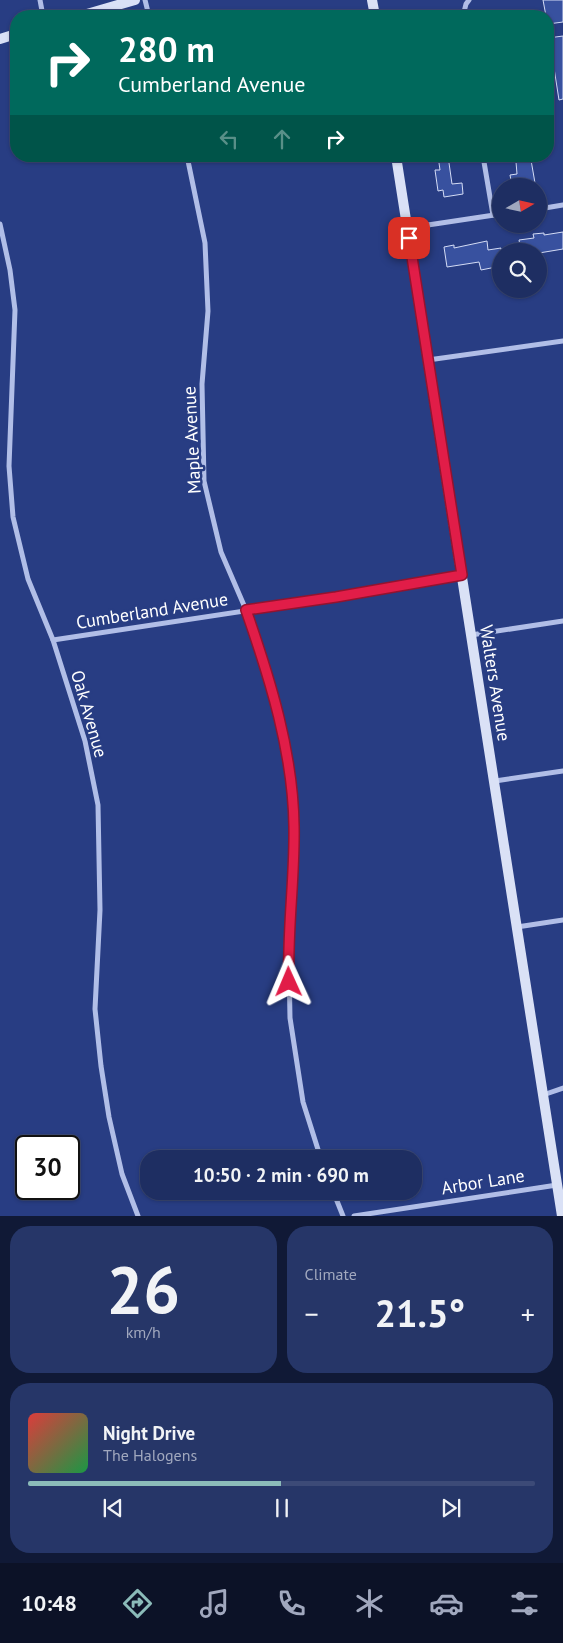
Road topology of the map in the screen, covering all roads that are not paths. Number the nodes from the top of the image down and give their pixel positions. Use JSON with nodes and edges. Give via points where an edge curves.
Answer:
{"nodes":[{"id":1,"x":135,"y":0,"type":"edge"},
{"id":2,"x":101,"y":10,"type":"edge"},
{"id":3,"x":187,"y":162,"type":"edge"},
{"id":4,"x":397,"y":162,"type":"edge"},
{"id":5,"x":485,"y":162,"type":"edge"},
{"id":6,"x":563,"y":205,"type":"edge"},
{"id":7,"x":492,"y":208,"type":"edge"},
{"id":8,"x":548,"y":208,"type":"edge"},
{"id":9,"x":492,"y":215,"type":"edge"},
{"id":10,"x":0,"y":224,"type":"edge"},
{"id":11,"x":408,"y":228,"type":"junction"},
{"id":12,"x":563,"y":342,"type":"edge"},
{"id":13,"x":428,"y":360,"type":"junction"},
{"id":14,"x":462,"y":575,"type":"junction"},
{"id":15,"x":246,"y":610,"type":"junction"},
{"id":16,"x":563,"y":621,"type":"edge"},
{"id":17,"x":471,"y":635,"type":"junction"},
{"id":18,"x":53,"y":640,"type":"junction"},
{"id":19,"x":563,"y":771,"type":"edge"},
{"id":20,"x":494,"y":781,"type":"junction"},
{"id":21,"x":563,"y":920,"type":"edge"},
{"id":22,"x":517,"y":927,"type":"junction"},
{"id":23,"x":563,"y":1088,"type":"edge"},
{"id":24,"x":543,"y":1095,"type":"junction"},
{"id":25,"x":318,"y":1150,"type":"edge"},
{"id":26,"x":557,"y":1185,"type":"junction"},
{"id":27,"x":337,"y":1200,"type":"edge"},
{"id":28,"x":138,"y":1216,"type":"edge"},
{"id":29,"x":343,"y":1216,"type":"edge"},
{"id":30,"x":354,"y":1216,"type":"edge"},
{"id":31,"x":562,"y":1216,"type":"edge"}],
"edges":[{"from":1,"to":2,"type":"main road"},
{"from":3,"to":15,"type":"street","name":"Maple Avenue","via":[[205,243],[208,311],[202,384],[204,481],[221,552]]},
{"from":4,"to":11,"type":"main road","name":"Walters Avenue"},
{"from":5,"to":7,"type":"street"},
{"from":6,"to":8,"type":"street"},
{"from":9,"to":11,"type":"street"},
{"from":10,"to":18,"type":"street","name":"Oak Avenue","via":[[15,310],[9,466],[14,516],[28,579]]},
{"from":11,"to":13,"type":"main road","name":"Walters Avenue"},
{"from":12,"to":13,"type":"street"},
{"from":13,"to":14,"type":"main road","name":"Walters Avenue"},
{"from":14,"to":15,"type":"street","name":"Cumberland Avenue"},
{"from":14,"to":17,"type":"main road","name":"Walters Avenue"},
{"from":15,"to":18,"type":"street","name":"Cumberland Avenue"},
{"from":15,"to":25,"type":"street","name":"Maple Avenue","via":[[269,677],[290,774],[294,824],[290,1018],[303,1102]]},
{"from":16,"to":17,"type":"street"},
{"from":17,"to":20,"type":"main road","name":"Walters Avenue"},
{"from":18,"to":28,"type":"street","name":"Oak Avenue","via":[[85,741],[98,805],[100,910],[95,1009],[109,1117],[122,1174]]},
{"from":19,"to":20,"type":"street"},
{"from":20,"to":22,"type":"main road","name":"Walters Avenue"},
{"from":21,"to":22,"type":"street"},
{"from":22,"to":24,"type":"main road","name":"Walters Avenue"},
{"from":23,"to":24,"type":"street"},
{"from":24,"to":26,"type":"main road","name":"Walters Avenue"},
{"from":26,"to":30,"type":"street","name":"Arbor Lane"},
{"from":26,"to":31,"type":"main road","name":"Walters Avenue"},
{"from":27,"to":29,"type":"street"}]}
